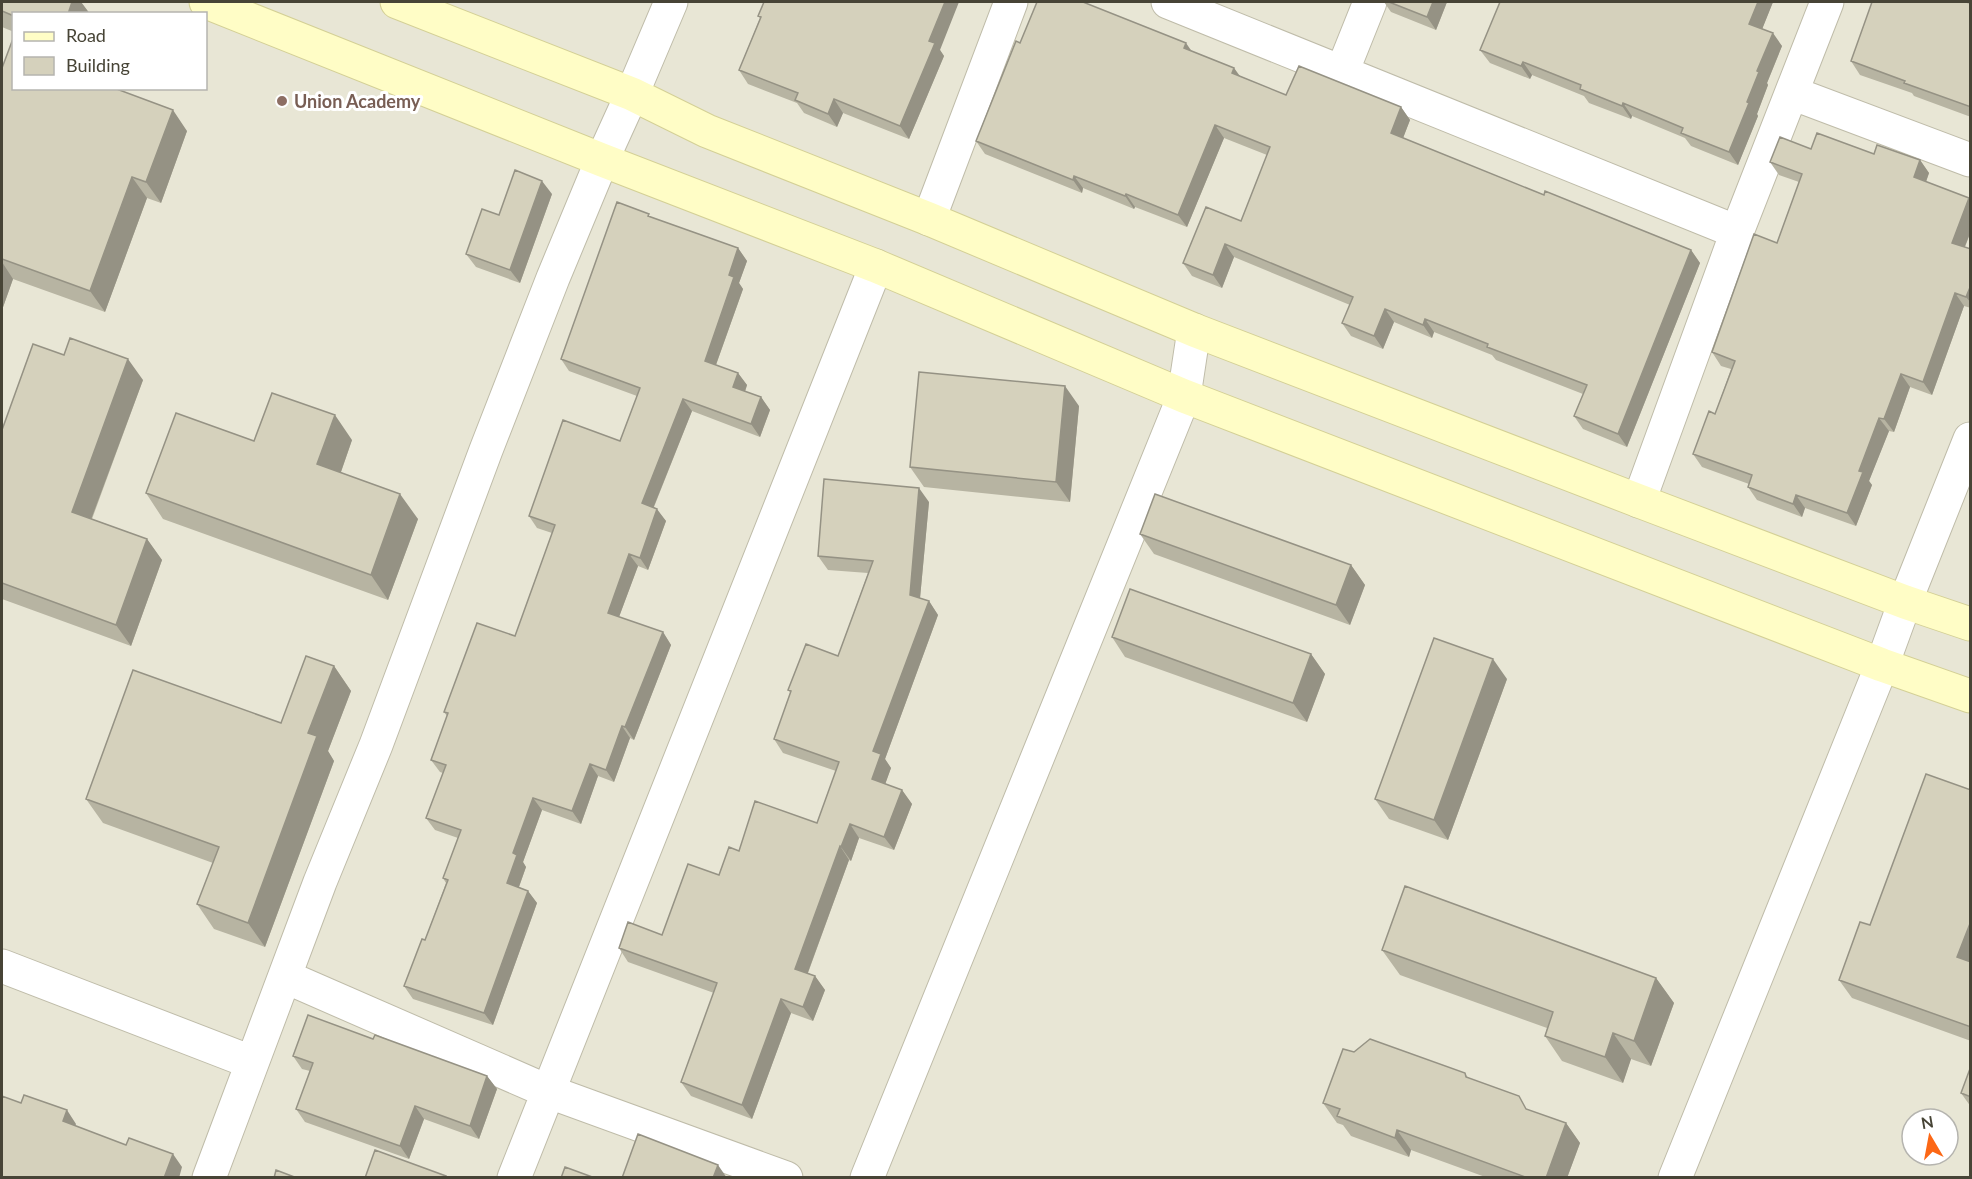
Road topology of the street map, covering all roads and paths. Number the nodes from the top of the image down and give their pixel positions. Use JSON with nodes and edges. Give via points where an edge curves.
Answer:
{"nodes":[{"id":1,"x":206,"y":2,"type":"edge"},
{"id":2,"x":397,"y":2,"type":"edge"},
{"id":3,"x":671,"y":2,"type":"edge"},
{"id":4,"x":1011,"y":2,"type":"edge"},
{"id":5,"x":1168,"y":2,"type":"edge"},
{"id":6,"x":1370,"y":2,"type":"edge"},
{"id":7,"x":1827,"y":2,"type":"edge"},
{"id":8,"x":1342,"y":72,"type":"junction"},
{"id":9,"x":1792,"y":93,"type":"junction"},
{"id":10,"x":632,"y":94,"type":"junction"},
{"id":11,"x":602,"y":160,"type":"junction"},
{"id":12,"x":1971,"y":160,"type":"edge"},
{"id":13,"x":928,"y":219,"type":"junction"},
{"id":14,"x":1737,"y":232,"type":"junction"},
{"id":15,"x":876,"y":266,"type":"junction"},
{"id":16,"x":1194,"y":330,"type":"junction"},
{"id":17,"x":1184,"y":396,"type":"junction"},
{"id":18,"x":1971,"y":439,"type":"edge"},
{"id":19,"x":1639,"y":501,"type":"junction"},
{"id":20,"x":1905,"y":602,"type":"junction"},
{"id":21,"x":1971,"y":624,"type":"edge"},
{"id":22,"x":1882,"y":665,"type":"junction"},
{"id":23,"x":1971,"y":696,"type":"edge"},
{"id":24,"x":2,"y":966,"type":"edge"},
{"id":25,"x":285,"y":977,"type":"junction"},
{"id":26,"x":251,"y":1062,"type":"junction"},
{"id":27,"x":547,"y":1091,"type":"junction"},
{"id":28,"x":209,"y":1178,"type":"edge"},
{"id":29,"x":514,"y":1178,"type":"edge"},
{"id":30,"x":786,"y":1178,"type":"edge"},
{"id":31,"x":867,"y":1178,"type":"edge"},
{"id":32,"x":1676,"y":1178,"type":"edge"}],
"edges":[{"from":1,"to":11,"type":"main road"},
{"from":2,"to":10,"type":"main road"},
{"from":3,"to":10,"type":"street"},
{"from":4,"to":13,"type":"street"},
{"from":5,"to":8,"type":"street"},
{"from":6,"to":8,"type":"street"},
{"from":7,"to":9,"type":"street"},
{"from":8,"to":14,"type":"street"},
{"from":9,"to":12,"type":"street"},
{"from":9,"to":14,"type":"street"},
{"from":10,"to":11,"type":"street"},
{"from":10,"to":13,"type":"main road","via":[[707,131]]},
{"from":11,"to":15,"type":"main road"},
{"from":11,"to":25,"type":"street","via":[[486,450]]},
{"from":13,"to":16,"type":"main road"},
{"from":14,"to":19,"type":"street"},
{"from":15,"to":17,"type":"main road"},
{"from":15,"to":27,"type":"street"},
{"from":16,"to":17,"type":"street"},
{"from":16,"to":19,"type":"main road"},
{"from":17,"to":22,"type":"main road"},
{"from":17,"to":31,"type":"street"},
{"from":18,"to":20,"type":"street"},
{"from":19,"to":20,"type":"main road"},
{"from":20,"to":21,"type":"main road"},
{"from":20,"to":22,"type":"street"},
{"from":22,"to":23,"type":"main road"},
{"from":22,"to":32,"type":"street"},
{"from":24,"to":26,"type":"street"},
{"from":25,"to":26,"type":"street"},
{"from":25,"to":27,"type":"street"},
{"from":26,"to":28,"type":"street"},
{"from":27,"to":29,"type":"street"},
{"from":27,"to":30,"type":"street"}]}
